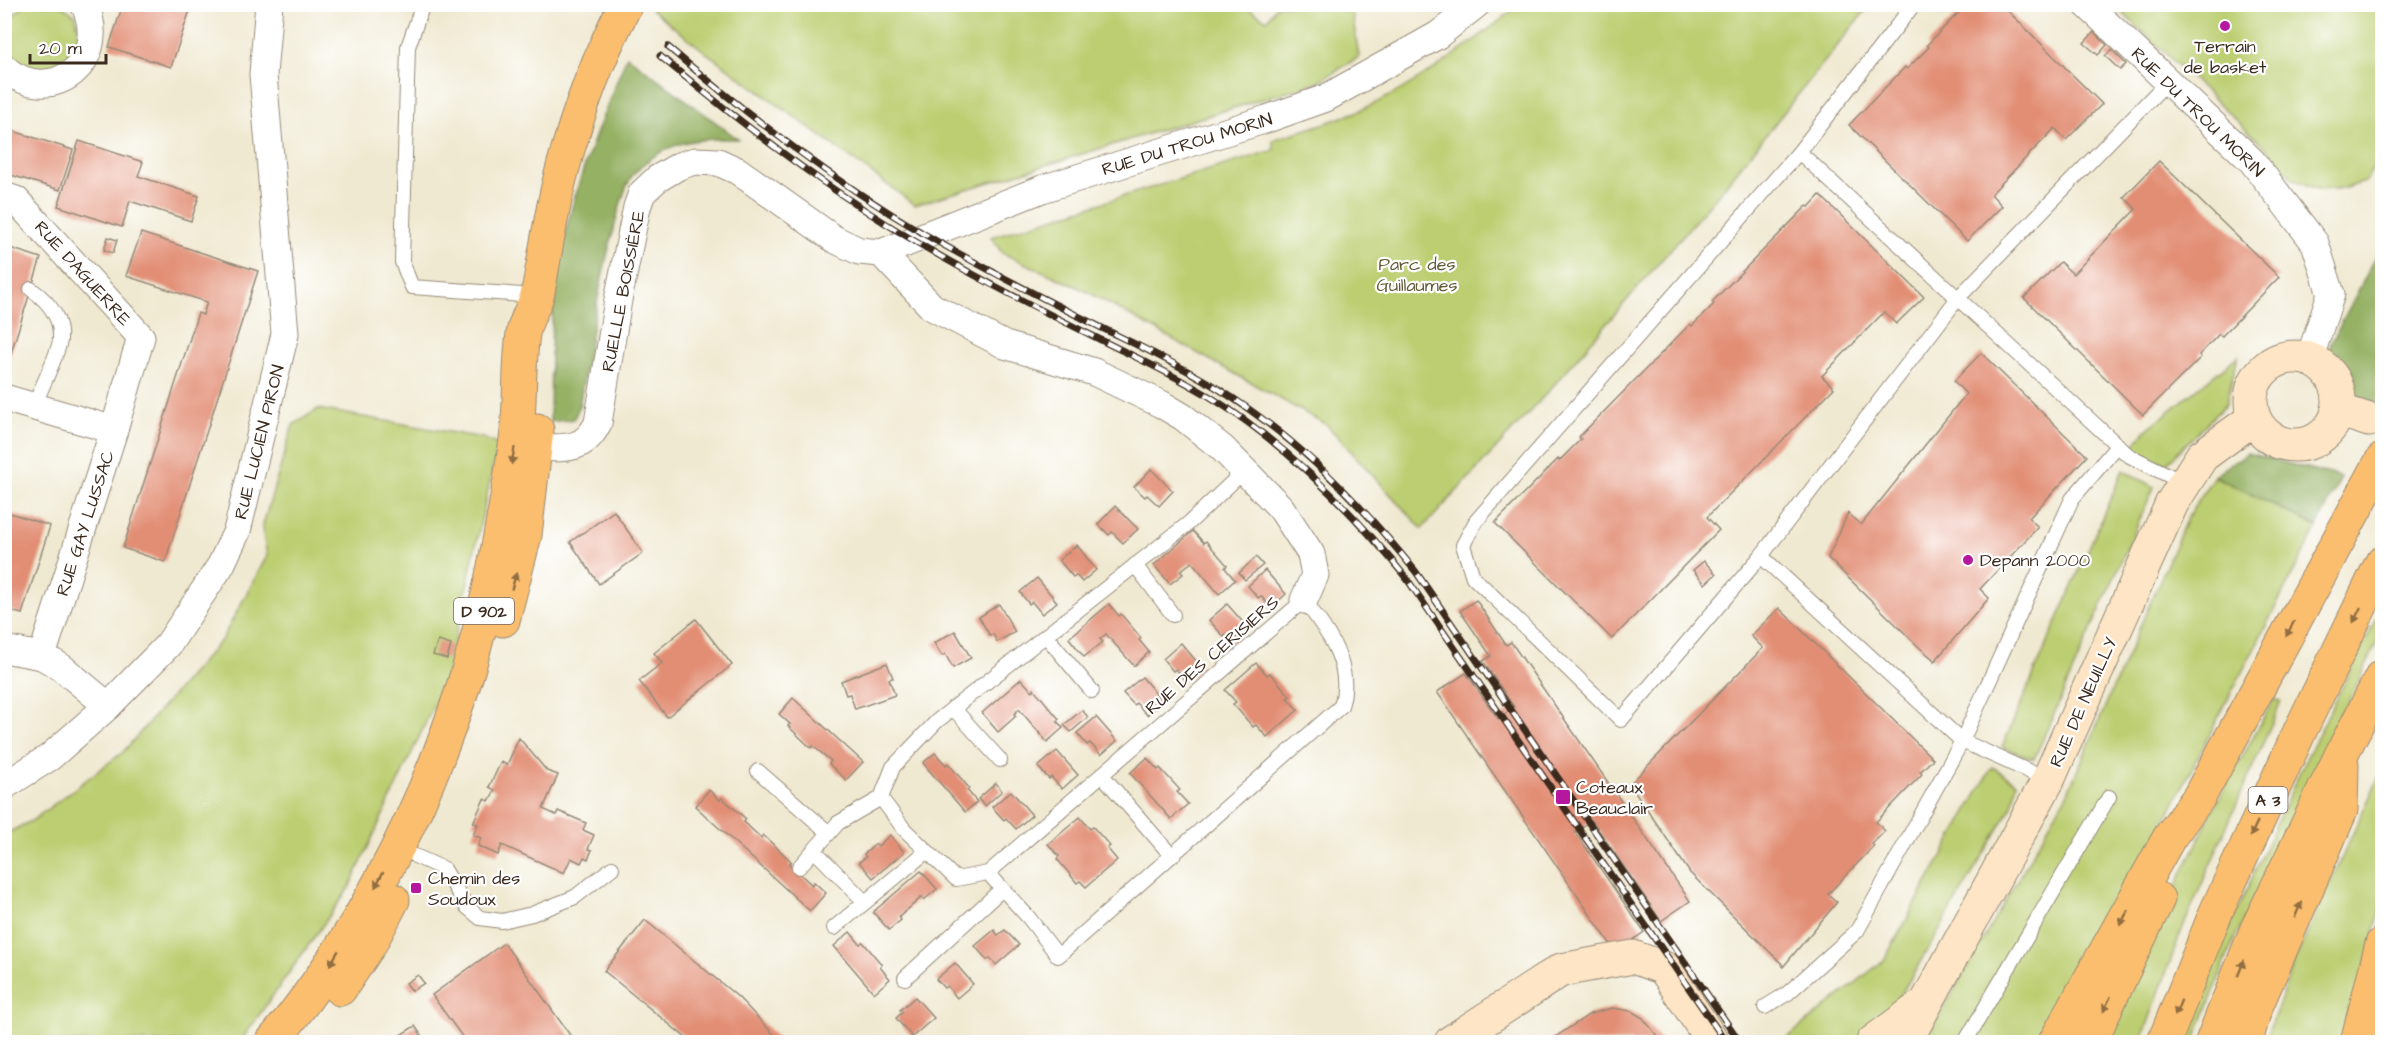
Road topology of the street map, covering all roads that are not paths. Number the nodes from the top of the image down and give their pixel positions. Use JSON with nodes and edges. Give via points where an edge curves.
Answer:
{"nodes":[{"id":1,"x":84,"y":4,"type":"edge"},
{"id":2,"x":269,"y":4,"type":"edge"},
{"id":3,"x":423,"y":4,"type":"edge"},
{"id":4,"x":626,"y":4,"type":"edge"},
{"id":5,"x":1477,"y":4,"type":"edge"},
{"id":6,"x":1914,"y":4,"type":"edge"},
{"id":7,"x":2086,"y":4,"type":"edge"},
{"id":8,"x":4,"y":68,"type":"edge"},
{"id":9,"x":2168,"y":81,"type":"junction"},
{"id":10,"x":1798,"y":152,"type":"junction"},
{"id":11,"x":4,"y":196,"type":"edge"},
{"id":12,"x":881,"y":253,"type":"junction"},
{"id":13,"x":31,"y":290,"type":"dead end"},
{"id":14,"x":537,"y":296,"type":"junction"},
{"id":15,"x":1958,"y":298,"type":"junction"},
{"id":16,"x":2309,"y":360,"type":"junction"},
{"id":17,"x":4,"y":398,"type":"edge"},
{"id":18,"x":34,"y":406,"type":"junction"},
{"id":19,"x":2338,"y":410,"type":"junction"},
{"id":20,"x":2254,"y":418,"type":"junction"},
{"id":21,"x":2369,"y":420,"type":"dead end"},
{"id":22,"x":114,"y":430,"type":"junction"},
{"id":23,"x":2118,"y":446,"type":"junction"},
{"id":24,"x":536,"y":447,"type":"junction"},
{"id":25,"x":2382,"y":460,"type":"edge"},
{"id":26,"x":1244,"y":471,"type":"junction"},
{"id":27,"x":2184,"y":483,"type":"junction"},
{"id":28,"x":1761,"y":556,"type":"junction"},
{"id":29,"x":2382,"y":562,"type":"edge"},
{"id":30,"x":1136,"y":565,"type":"junction"},
{"id":31,"x":1304,"y":600,"type":"junction"},
{"id":32,"x":1173,"y":615,"type":"dead end"},
{"id":33,"x":1046,"y":636,"type":"junction"},
{"id":34,"x":4,"y":649,"type":"edge"},
{"id":35,"x":42,"y":656,"type":"junction"},
{"id":36,"x":2382,"y":676,"type":"edge"},
{"id":37,"x":1092,"y":691,"type":"dead end"},
{"id":38,"x":108,"y":706,"type":"junction"},
{"id":39,"x":953,"y":708,"type":"junction"},
{"id":40,"x":1962,"y":741,"type":"junction"},
{"id":41,"x":2342,"y":753,"type":"junction"},
{"id":42,"x":1000,"y":760,"type":"dead end"},
{"id":43,"x":758,"y":771,"type":"dead end"},
{"id":44,"x":1102,"y":774,"type":"junction"},
{"id":45,"x":2048,"y":780,"type":"junction"},
{"id":46,"x":4,"y":786,"type":"edge"},
{"id":47,"x":2109,"y":797,"type":"dead end"},
{"id":48,"x":2199,"y":797,"type":"junction"},
{"id":49,"x":881,"y":798,"type":"junction"},
{"id":50,"x":829,"y":833,"type":"junction"},
{"id":51,"x":814,"y":850,"type":"junction"},
{"id":52,"x":927,"y":851,"type":"junction"},
{"id":53,"x":1170,"y":854,"type":"junction"},
{"id":54,"x":416,"y":856,"type":"junction"},
{"id":55,"x":799,"y":867,"type":"dead end"},
{"id":56,"x":612,"y":868,"type":"dead end"},
{"id":57,"x":988,"y":873,"type":"junction"},
{"id":58,"x":1002,"y":889,"type":"junction"},
{"id":59,"x":866,"y":902,"type":"junction"},
{"id":60,"x":834,"y":928,"type":"dead end"},
{"id":61,"x":2382,"y":944,"type":"edge"},
{"id":62,"x":905,"y":978,"type":"dead end"},
{"id":63,"x":1928,"y":1001,"type":"junction"},
{"id":64,"x":1765,"y":1007,"type":"dead end"},
{"id":65,"x":272,"y":1042,"type":"edge"},
{"id":66,"x":299,"y":1042,"type":"edge"},
{"id":67,"x":1451,"y":1042,"type":"edge"},
{"id":68,"x":1713,"y":1042,"type":"edge"},
{"id":69,"x":1873,"y":1042,"type":"edge"},
{"id":70,"x":1905,"y":1042,"type":"edge"},
{"id":71,"x":1965,"y":1042,"type":"edge"},
{"id":72,"x":2055,"y":1042,"type":"edge"},
{"id":73,"x":2091,"y":1042,"type":"edge"},
{"id":74,"x":2164,"y":1042,"type":"edge"},
{"id":75,"x":2212,"y":1042,"type":"edge"},
{"id":76,"x":2246,"y":1042,"type":"edge"},
{"id":77,"x":2357,"y":1042,"type":"edge"}],
"edges":[{"from":1,"to":8,"type":"street","via":[[92,25],[91,47],[81,66],[64,79],[44,84],[23,81]]},
{"from":2,"to":38,"type":"street","name":"RUE LUCIEN PIRON","via":[[263,74],[285,334],[237,531],[221,565],[168,645]]},
{"from":3,"to":14,"type":"lane","via":[[408,47],[402,262],[412,287]]},
{"from":4,"to":14,"type":"main road","number":"D 902","via":[[577,118],[561,173]]},
{"from":5,"to":12,"type":"street","name":"RUE DU TROU MORIN","via":[[1438,35],[1326,98],[1042,189]]},
{"from":6,"to":10,"type":"lane"},
{"from":7,"to":9,"type":"street","name":"RUE DU TROU MORIN"},
{"from":9,"to":15,"type":"lane"},
{"from":9,"to":16,"type":"street","name":"RUE DU TROU MORIN","via":[[2252,161],[2315,243],[2331,294]]},
{"from":10,"to":15,"type":"lane"},
{"from":10,"to":28,"type":"lane","via":[[1476,521],[1463,545],[1473,577],[1621,720]]},
{"from":11,"to":22,"type":"street","name":"RUE DAGUERRE","via":[[16,200],[141,337]]},
{"from":12,"to":24,"type":"street","name":"RUELLE BOISSIÈRE","via":[[859,251],[834,239],[738,171],[718,162],[695,161],[679,166],[642,193],[618,300],[603,401],[592,436],[565,447]]},
{"from":12,"to":26,"type":"street","via":[[932,308],[1005,345],[1094,372],[1161,404],[1222,448]]},
{"from":13,"to":18,"type":"lane","via":[[44,298],[55,314],[60,341]]},
{"from":14,"to":24,"type":"main road","number":"D 902","via":[[540,336]]},
{"from":14,"to":65,"type":"main road","number":"D 902","one_way":true,"via":[[524,331],[517,437],[494,565],[474,647],[441,751],[398,846],[364,908],[327,969]]},
{"from":15,"to":23,"type":"lane"},
{"from":15,"to":28,"type":"lane"},
{"from":16,"to":19,"type":"street","via":[[2325,369],[2336,385]]},
{"from":16,"to":20,"type":"street","via":[[2284,358],[2263,371],[2251,393]]},
{"from":17,"to":18,"type":"street","name":"RUE GAY LUSSAC"},
{"from":18,"to":22,"type":"street","name":"RUE GAY LUSSAC"},
{"from":19,"to":20,"type":"street","via":[[2327,432],[2317,440],[2293,446],[2275,440],[2260,429]]},
{"from":19,"to":21,"type":"street"},
{"from":20,"to":27,"type":"street","name":"RUE DE NEUILLY","via":[[2202,456]]},
{"from":22,"to":35,"type":"street","name":"RUE GAY LUSSAC"},
{"from":23,"to":27,"type":"lane"},
{"from":23,"to":40,"type":"lane","via":[[2072,499]]},
{"from":54,"to":24,"type":"main road","number":"D 902","one_way":true,"via":[[484,684],[525,536]]},
{"from":25,"to":48,"type":"main road","one_way":true},
{"from":26,"to":30,"type":"lane"},
{"from":26,"to":31,"type":"street","via":[[1281,508],[1311,554],[1315,575]]},
{"from":27,"to":45,"type":"street","name":"RUE DE NEUILLY"},
{"from":28,"to":40,"type":"lane"},
{"from":29,"to":74,"type":"main road","number":"A 3","one_way":true,"via":[[2216,912]]},
{"from":30,"to":32,"type":"lane"},
{"from":30,"to":33,"type":"lane"},
{"from":31,"to":44,"type":"lane","name":"RUE DES CERISIERS"},
{"from":31,"to":53,"type":"lane","name":"RUE DES CERISIERS","via":[[1332,638],[1344,671],[1341,706]]},
{"from":33,"to":37,"type":"lane"},
{"from":33,"to":39,"type":"lane"},
{"from":34,"to":35,"type":"street"},
{"from":35,"to":38,"type":"street"},
{"from":36,"to":41,"type":"main road","number":"A 3"},
{"from":38,"to":46,"type":"street","name":"RUE LUCIEN PIRON","via":[[50,757]]},
{"from":39,"to":42,"type":"lane"},
{"from":39,"to":49,"type":"lane","via":[[893,767]]},
{"from":40,"to":45,"type":"lane"},
{"from":40,"to":64,"type":"lane","via":[[1857,931],[1788,993]]},
{"from":75,"to":41,"type":"main road","number":"A 3","one_way":true,"via":[[2256,931]]},
{"from":76,"to":41,"type":"main road","one_way":true,"via":[[2255,1009],[2341,810]]},
{"from":43,"to":50,"type":"lane"},
{"from":44,"to":53,"type":"lane"},
{"from":44,"to":57,"type":"lane","name":"RUE DES CERISIERS"},
{"from":45,"to":63,"type":"street","name":"RUE DE NEUILLY"},
{"from":47,"to":71,"type":"lane"},
{"from":48,"to":72,"type":"main road","one_way":true,"via":[[2169,838]]},
{"from":48,"to":73,"type":"main road","one_way":true,"via":[[2184,845]]},
{"from":49,"to":50,"type":"lane"},
{"from":49,"to":52,"type":"lane"},
{"from":50,"to":51,"type":"lane"},
{"from":51,"to":55,"type":"lane"},
{"from":51,"to":59,"type":"lane"},
{"from":52,"to":57,"type":"lane","via":[[956,879]]},
{"from":52,"to":59,"type":"lane"},
{"from":53,"to":58,"type":"lane","name":"RUE DES CERISIERS","via":[[1058,956]]},
{"from":54,"to":56,"type":"lane","via":[[444,869],[466,907],[480,918],[502,921],[575,897]]},
{"from":54,"to":66,"type":"main road","number":"D 902","via":[[364,954]]},
{"from":57,"to":58,"type":"lane","name":"RUE DES CERISIERS"},
{"from":58,"to":62,"type":"lane"},
{"from":59,"to":60,"type":"lane"},
{"from":61,"to":77,"type":"main road"},
{"from":63,"to":69,"type":"street","name":"RUE DE NEUILLY"},
{"from":63,"to":70,"type":"street","name":"RUE DE NEUILLY"},
{"from":67,"to":68,"type":"street","via":[[1561,970],[1633,957],[1664,968]]}]}
